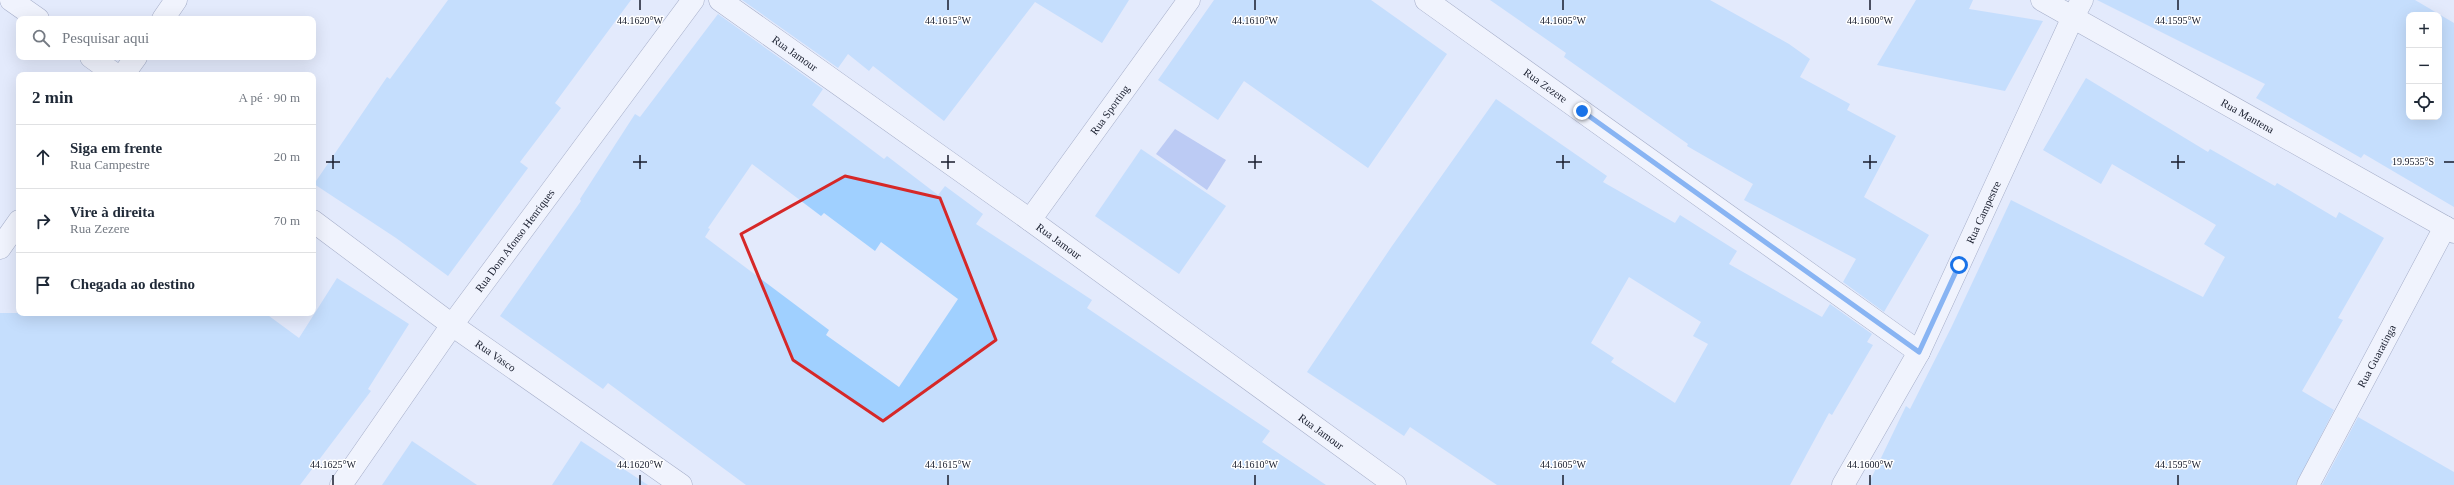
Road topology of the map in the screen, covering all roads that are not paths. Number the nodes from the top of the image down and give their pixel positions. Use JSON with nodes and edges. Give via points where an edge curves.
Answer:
{"nodes":[{"id":1,"x":11,"y":0,"type":"edge"},
{"id":2,"x":176,"y":0,"type":"edge"},
{"id":3,"x":693,"y":0,"type":"edge"},
{"id":4,"x":720,"y":0,"type":"edge"},
{"id":5,"x":1189,"y":0,"type":"edge"},
{"id":6,"x":1426,"y":0,"type":"edge"},
{"id":7,"x":2042,"y":0,"type":"edge"},
{"id":8,"x":2082,"y":0,"type":"edge"},
{"id":9,"x":34,"y":16,"type":"edge"},
{"id":10,"x":165,"y":16,"type":"edge"},
{"id":11,"x":2072,"y":19,"type":"junction"},
{"id":12,"x":95,"y":60,"type":"edge"},
{"id":13,"x":134,"y":60,"type":"edge"},
{"id":14,"x":112,"y":72,"type":"edge"},
{"id":15,"x":125,"y":72,"type":"edge"},
{"id":16,"x":1030,"y":220,"type":"junction"},
{"id":17,"x":316,"y":223,"type":"edge"},
{"id":18,"x":16,"y":225,"type":"edge"},
{"id":19,"x":2450,"y":230,"type":"edge"},
{"id":20,"x":0,"y":248,"type":"edge"},
{"id":21,"x":452,"y":325,"type":"junction"},
{"id":22,"x":1919,"y":352,"type":"junction"},
{"id":23,"x":341,"y":485,"type":"edge"},
{"id":24,"x":681,"y":485,"type":"edge"},
{"id":25,"x":1395,"y":485,"type":"edge"},
{"id":26,"x":1843,"y":485,"type":"edge"},
{"id":27,"x":2308,"y":485,"type":"edge"}],
"edges":[{"from":1,"to":9,"type":"street"},
{"from":2,"to":10,"type":"street"},
{"from":3,"to":21,"type":"street","name":"Rua Dom Afonso Henriques"},
{"from":4,"to":16,"type":"street","name":"Rua Jamour"},
{"from":5,"to":16,"type":"street","name":"Rua Sporting"},
{"from":6,"to":22,"type":"street","name":"Rua Zezere"},
{"from":7,"to":11,"type":"street","name":"Rua Mantena"},
{"from":8,"to":11,"type":"street","name":"Rua Campestre"},
{"from":11,"to":19,"type":"street","name":"Rua Mantena"},
{"from":11,"to":22,"type":"street","name":"Rua Campestre"},
{"from":12,"to":14,"type":"street"},
{"from":13,"to":15,"type":"street"},
{"from":16,"to":25,"type":"street","name":"Rua Jamour"},
{"from":17,"to":21,"type":"street","name":"Rua Vasco"},
{"from":18,"to":20,"type":"street"},
{"from":19,"to":27,"type":"street","name":"Rua Guaratinga"},
{"from":21,"to":23,"type":"street","name":"Rua Dom Afonso Henriques"},
{"from":21,"to":24,"type":"street","name":"Rua Vasco"},
{"from":22,"to":26,"type":"street","name":"Rua Campestre"}]}
